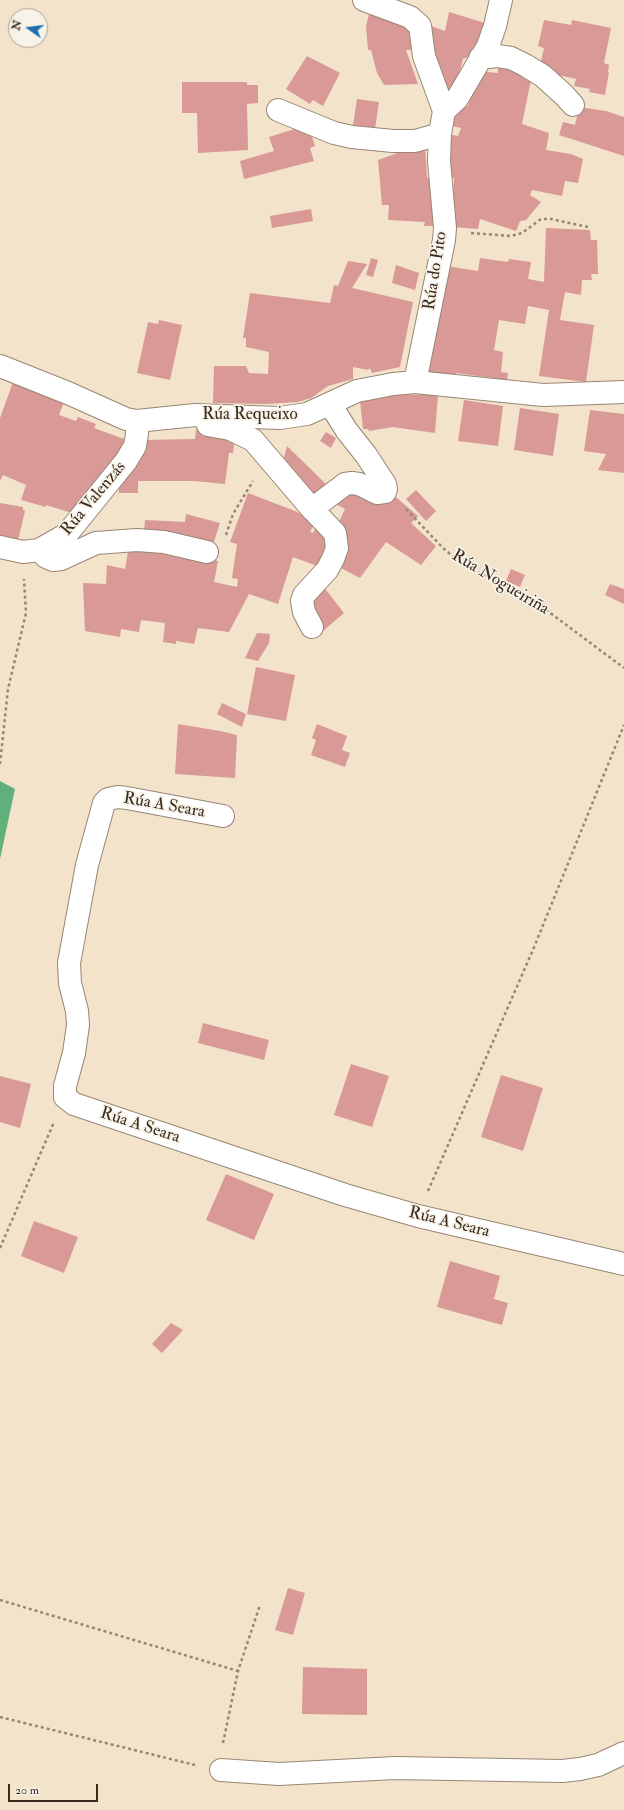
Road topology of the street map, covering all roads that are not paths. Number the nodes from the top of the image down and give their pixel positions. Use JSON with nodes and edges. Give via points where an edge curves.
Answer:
{"nodes":[{"id":1,"x":364,"y":0,"type":"edge"},
{"id":2,"x":501,"y":0,"type":"edge"},
{"id":3,"x":480,"y":58,"type":"junction"},
{"id":4,"x":573,"y":105,"type":"dead end"},
{"id":5,"x":278,"y":110,"type":"dead end"},
{"id":6,"x":444,"y":111,"type":"junction"},
{"id":7,"x":440,"y":134,"type":"junction"},
{"id":8,"x":0,"y":366,"type":"edge"},
{"id":9,"x":415,"y":382,"type":"junction"},
{"id":10,"x":624,"y":392,"type":"edge"},
{"id":11,"x":330,"y":404,"type":"junction"},
{"id":12,"x":159,"y":419,"type":"junction"},
{"id":13,"x":137,"y":421,"type":"junction"},
{"id":14,"x":312,"y":509,"type":"junction"},
{"id":15,"x":0,"y":547,"type":"edge"},
{"id":16,"x":31,"y":551,"type":"junction"},
{"id":17,"x":208,"y":552,"type":"road end"},
{"id":18,"x":312,"y":627,"type":"dead end"},
{"id":19,"x":223,"y":816,"type":"dead end"},
{"id":20,"x":624,"y":1264,"type":"edge"},
{"id":21,"x":624,"y":1753,"type":"edge"},
{"id":22,"x":221,"y":1770,"type":"road end"}],
"edges":[{"from":1,"to":6,"type":"street","name":"Rúa do Pito","via":[[410,17],[420,26],[424,56]]},
{"from":2,"to":3,"type":"street","via":[[488,46]]},
{"from":3,"to":4,"type":"street","via":[[511,58],[525,65],[543,76]]},
{"from":3,"to":6,"type":"street","via":[[457,99]]},
{"from":5,"to":7,"type":"street","via":[[334,133],[352,137],[394,141],[415,140]]},
{"from":6,"to":7,"type":"street","name":"Rúa do Pito"},
{"from":7,"to":9,"type":"street","name":"Rúa do Pito","via":[[439,161],[444,240]]},
{"from":8,"to":13,"type":"street","name":"Rúa Requeixo","via":[[126,419]]},
{"from":9,"to":10,"type":"street","name":"Rúa Requeixo","via":[[543,395]]},
{"from":9,"to":11,"type":"street","name":"Rúa Requeixo","via":[[371,387]]},
{"from":11,"to":12,"type":"street","name":"Rúa Requeixo","via":[[308,414],[280,418],[195,415]]},
{"from":11,"to":14,"type":"street","via":[[366,455],[386,489],[385,492],[378,493],[352,482],[345,484]]},
{"from":12,"to":13,"type":"street","name":"Rúa Requeixo"},
{"from":12,"to":14,"type":"street","via":[[230,429],[253,440]]},
{"from":13,"to":16,"type":"street","name":"Rúa Valenzás","via":[[135,446],[116,476],[67,534],[54,543]]},
{"from":14,"to":18,"type":"street","via":[[335,533],[337,544],[334,559],[304,595],[302,601],[304,612]]},
{"from":15,"to":16,"type":"street"},
{"from":16,"to":17,"type":"street","via":[[57,559],[96,543],[137,540],[164,542]]},
{"from":19,"to":20,"type":"street","name":"Rúa A Seara","via":[[118,797],[108,799],[104,803],[87,865],[69,963],[78,1025],[65,1097],[74,1104],[345,1195],[418,1216]]},
{"from":21,"to":22,"type":"street","via":[[598,1765],[562,1770],[395,1768],[279,1774]]}]}
